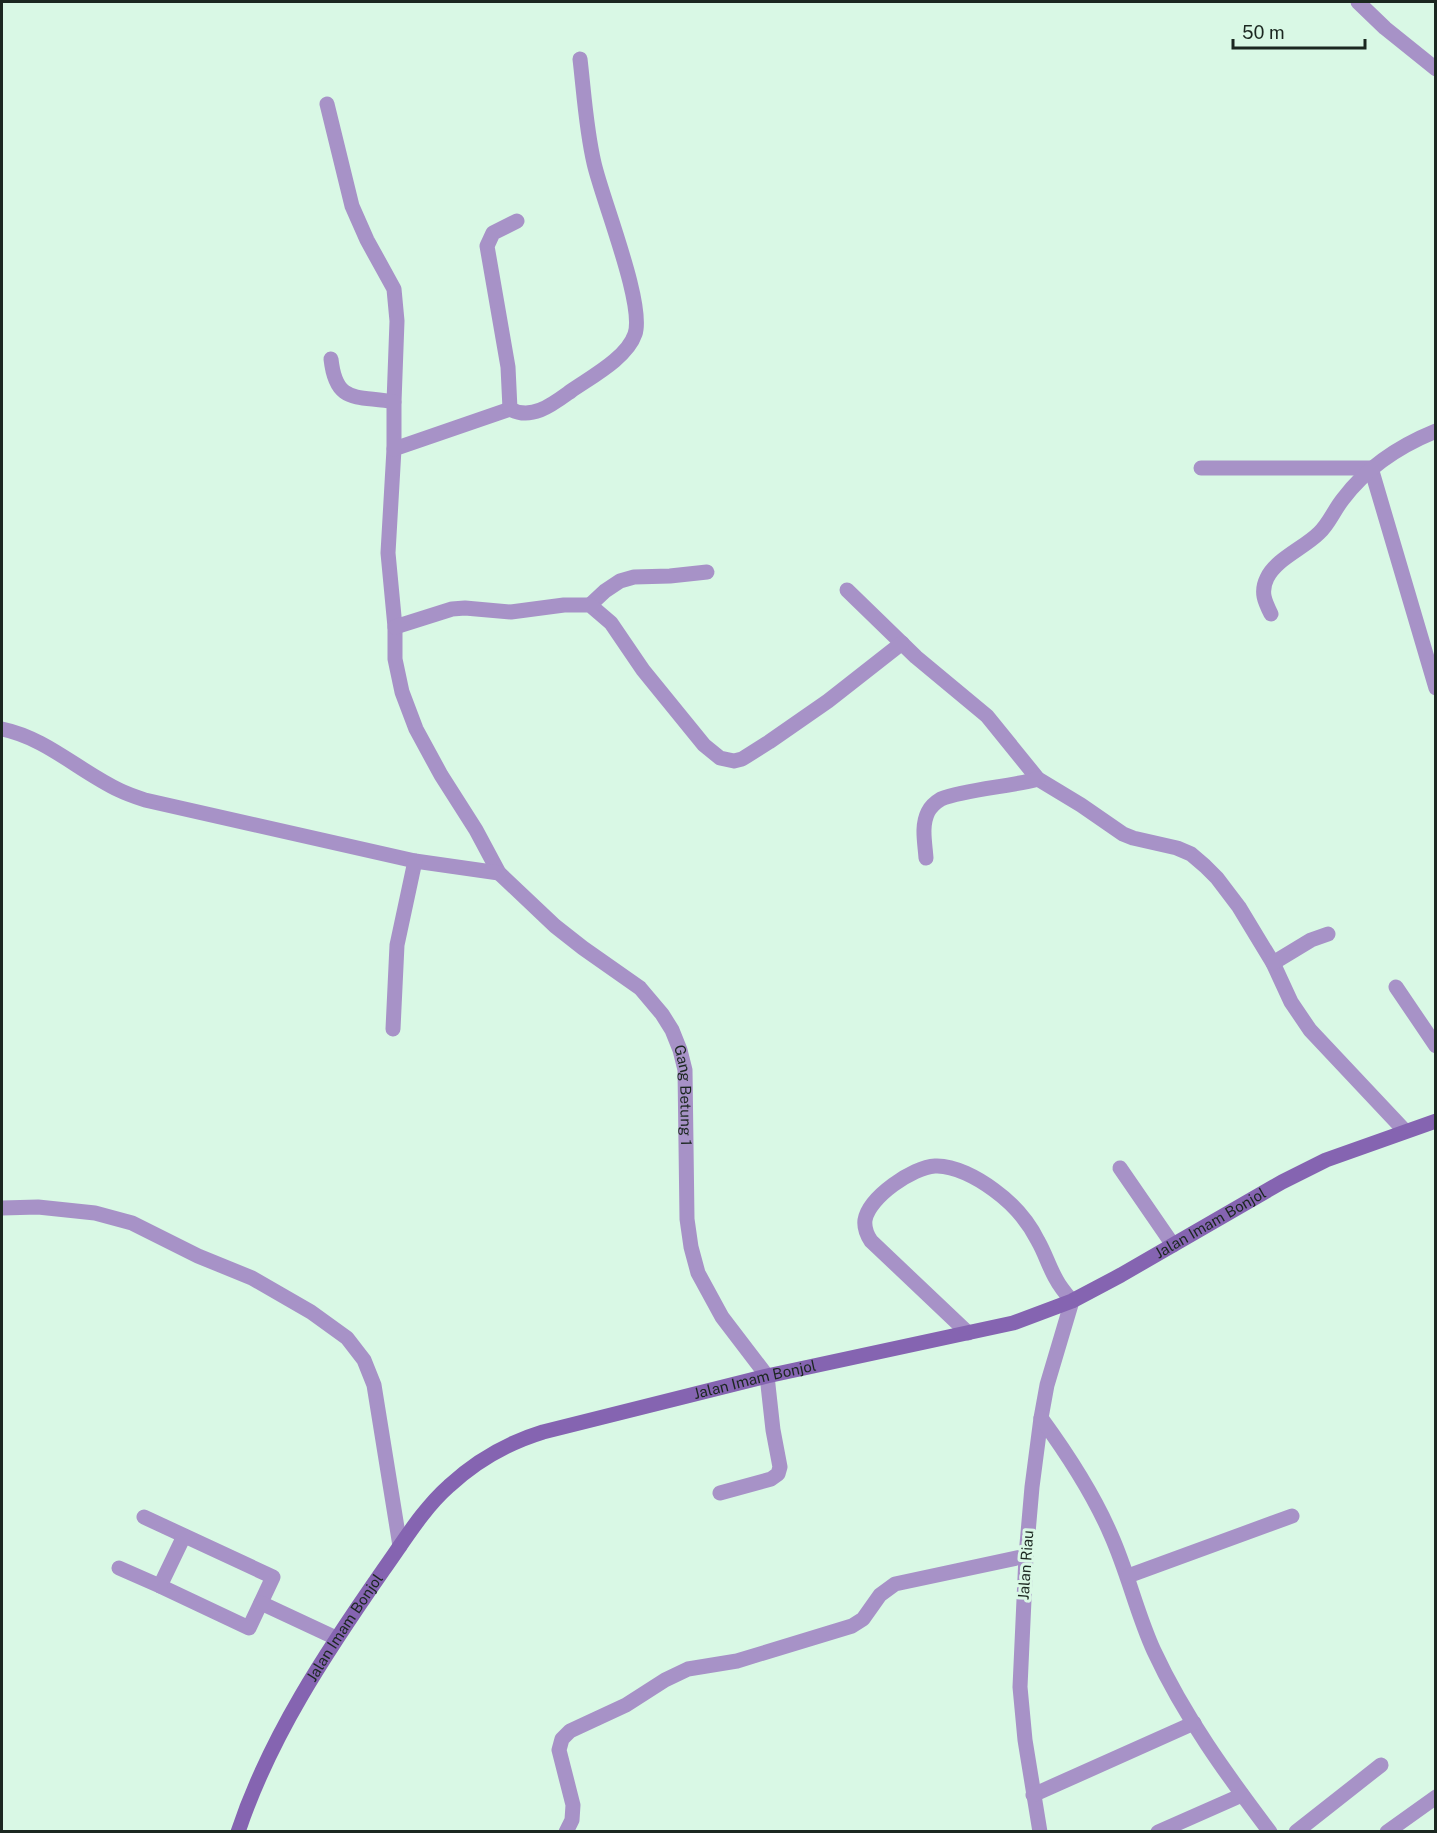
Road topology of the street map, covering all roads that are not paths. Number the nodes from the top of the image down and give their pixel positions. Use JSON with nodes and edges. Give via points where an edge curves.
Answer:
{"nodes":[{"id":1,"x":1358,"y":2,"type":"edge"},
{"id":2,"x":580,"y":59,"type":"dead end"},
{"id":3,"x":1436,"y":69,"type":"edge"},
{"id":4,"x":327,"y":105,"type":"dead end"},
{"id":5,"x":517,"y":221,"type":"dead end"},
{"id":6,"x":331,"y":359,"type":"dead end"},
{"id":7,"x":394,"y":402,"type":"junction"},
{"id":8,"x":510,"y":409,"type":"junction"},
{"id":9,"x":1436,"y":431,"type":"edge"},
{"id":10,"x":394,"y":449,"type":"junction"},
{"id":11,"x":1200,"y":468,"type":"dead end"},
{"id":12,"x":1371,"y":468,"type":"junction"},
{"id":13,"x":707,"y":572,"type":"dead end"},
{"id":14,"x":847,"y":590,"type":"dead end"},
{"id":15,"x":590,"y":605,"type":"junction"},
{"id":16,"x":1271,"y":614,"type":"dead end"},
{"id":17,"x":395,"y":627,"type":"junction"},
{"id":18,"x":902,"y":643,"type":"junction"},
{"id":19,"x":1436,"y":688,"type":"edge"},
{"id":20,"x":2,"y":729,"type":"edge"},
{"id":21,"x":1038,"y":779,"type":"junction"},
{"id":22,"x":926,"y":858,"type":"dead end"},
{"id":23,"x":415,"y":861,"type":"junction"},
{"id":24,"x":499,"y":873,"type":"junction"},
{"id":25,"x":1328,"y":934,"type":"dead end"},
{"id":26,"x":1273,"y":963,"type":"junction"},
{"id":27,"x":1396,"y":987,"type":"dead end"},
{"id":28,"x":393,"y":1029,"type":"dead end"},
{"id":29,"x":1436,"y":1046,"type":"edge"},
{"id":30,"x":1436,"y":1121,"type":"edge"},
{"id":31,"x":1405,"y":1131,"type":"junction"},
{"id":32,"x":1120,"y":1168,"type":"dead end"},
{"id":33,"x":2,"y":1208,"type":"edge"},
{"id":34,"x":1173,"y":1245,"type":"junction"},
{"id":35,"x":1072,"y":1301,"type":"junction"},
{"id":36,"x":968,"y":1333,"type":"junction"},
{"id":37,"x":767,"y":1376,"type":"junction"},
{"id":38,"x":1041,"y":1418,"type":"junction"},
{"id":39,"x":720,"y":1493,"type":"dead end"},
{"id":40,"x":1292,"y":1516,"type":"dead end"},
{"id":41,"x":144,"y":1517,"type":"dead end"},
{"id":42,"x":184,"y":1536,"type":"junction"},
{"id":43,"x":400,"y":1546,"type":"junction"},
{"id":44,"x":1026,"y":1556,"type":"junction"},
{"id":45,"x":119,"y":1568,"type":"dead end"},
{"id":46,"x":1128,"y":1576,"type":"junction"},
{"id":47,"x":160,"y":1586,"type":"junction"},
{"id":48,"x":261,"y":1603,"type":"junction"},
{"id":49,"x":336,"y":1638,"type":"junction"},
{"id":50,"x":1194,"y":1723,"type":"junction"},
{"id":51,"x":1381,"y":1765,"type":"dead end"},
{"id":52,"x":1033,"y":1795,"type":"junction"},
{"id":53,"x":1242,"y":1795,"type":"junction"},
{"id":54,"x":1433,"y":1803,"type":"edge"},
{"id":55,"x":238,"y":1832,"type":"edge"},
{"id":56,"x":566,"y":1832,"type":"edge"},
{"id":57,"x":1040,"y":1832,"type":"edge"},
{"id":58,"x":1158,"y":1832,"type":"edge"},
{"id":59,"x":1270,"y":1832,"type":"edge"},
{"id":60,"x":1296,"y":1832,"type":"edge"},
{"id":61,"x":1388,"y":1832,"type":"edge"}],
"edges":[{"from":1,"to":3,"type":"street"},
{"from":2,"to":8,"type":"street","via":[[594,164],[629,282],[636,332],[620,356],[565,396],[532,414]]},
{"from":4,"to":7,"type":"street","name":"Gang Betung 1","via":[[355,214],[394,288]]},
{"from":5,"to":8,"type":"street","via":[[493,233],[487,246],[507,357]]},
{"from":6,"to":7,"type":"street","via":[[334,378],[342,391],[353,397]]},
{"from":7,"to":10,"type":"street","name":"Gang Betung 1"},
{"from":8,"to":10,"type":"street"},
{"from":9,"to":12,"type":"street","via":[[1407,444]]},
{"from":10,"to":17,"type":"street","name":"Gang Betung 1","via":[[388,553]]},
{"from":11,"to":12,"type":"street"},
{"from":12,"to":16,"type":"street","via":[[1341,501],[1322,530],[1267,578],[1264,598]]},
{"from":12,"to":19,"type":"street"},
{"from":13,"to":15,"type":"street","via":[[634,577],[620,581]]},
{"from":14,"to":18,"type":"street"},
{"from":15,"to":17,"type":"street","via":[[511,612],[452,609]]},
{"from":15,"to":18,"type":"street","via":[[611,622],[643,670],[704,745],[720,758],[734,761],[770,742]]},
{"from":17,"to":24,"type":"street","name":"Gang Betung 1","via":[[397,670],[416,729]]},
{"from":18,"to":21,"type":"street","via":[[987,716]]},
{"from":20,"to":23,"type":"street","via":[[57,752],[118,790],[145,800]]},
{"from":21,"to":22,"type":"street","via":[[958,795],[932,806],[923,828]]},
{"from":21,"to":26,"type":"street","via":[[1123,834],[1191,854],[1217,878],[1239,907]]},
{"from":23,"to":24,"type":"street"},
{"from":23,"to":28,"type":"street","via":[[397,945]]},
{"from":24,"to":37,"type":"street","name":"Gang Betung 1","via":[[561,932],[640,988],[672,1030],[685,1070],[687,1219],[698,1273],[722,1317]]},
{"from":25,"to":26,"type":"street"},
{"from":26,"to":31,"type":"street","via":[[1291,1002],[1310,1030]]},
{"from":27,"to":29,"type":"street"},
{"from":30,"to":31,"type":"main road","name":"Jalan Imam Bonjol"},
{"from":31,"to":34,"type":"main road","name":"Jalan Imam Bonjol","via":[[1326,1160]]},
{"from":32,"to":34,"type":"street"},
{"from":33,"to":43,"type":"street","via":[[95,1213],[132,1223],[252,1278],[347,1338],[364,1360],[374,1385]]},
{"from":34,"to":35,"type":"main road","name":"Jalan Imam Bonjol"},
{"from":35,"to":36,"type":"main road","name":"Jalan Imam Bonjol","via":[[1013,1323]]},
{"from":35,"to":36,"type":"street","via":[[1056,1279],[1029,1225],[992,1188],[954,1169],[922,1169],[882,1194],[869,1209],[866,1233]]},
{"from":35,"to":38,"type":"street","name":"Jalan Riau"},
{"from":36,"to":37,"type":"main road","name":"Jalan Imam Bonjol"},
{"from":37,"to":39,"type":"street","via":[[780,1471],[771,1479]]},
{"from":37,"to":43,"type":"main road","name":"Jalan Imam Bonjol","via":[[519,1440],[448,1486]]},
{"from":38,"to":44,"type":"street","name":"Jalan Riau"},
{"from":38,"to":46,"type":"street","via":[[1095,1502]]},
{"from":40,"to":46,"type":"street"},
{"from":41,"to":42,"type":"street"},
{"from":42,"to":47,"type":"street"},
{"from":42,"to":48,"type":"street","via":[[273,1577]]},
{"from":43,"to":49,"type":"main road","name":"Jalan Imam Bonjol"},
{"from":44,"to":52,"type":"street","name":"Jalan Riau","via":[[1020,1687]]},
{"from":44,"to":56,"type":"street","via":[[895,1584],[852,1626],[737,1661],[688,1669],[626,1705],[570,1731],[559,1745],[573,1805]]},
{"from":45,"to":47,"type":"street"},
{"from":46,"to":50,"type":"street","via":[[1153,1649]]},
{"from":47,"to":48,"type":"street","via":[[249,1628]]},
{"from":48,"to":49,"type":"street"},
{"from":49,"to":55,"type":"main road","name":"Jalan Imam Bonjol","via":[[252,1790]]},
{"from":50,"to":52,"type":"street"},
{"from":50,"to":53,"type":"street"},
{"from":51,"to":60,"type":"street"},
{"from":52,"to":57,"type":"street","name":"Jalan Riau"},
{"from":53,"to":58,"type":"street"},
{"from":53,"to":59,"type":"street"},
{"from":54,"to":61,"type":"street"}]}
